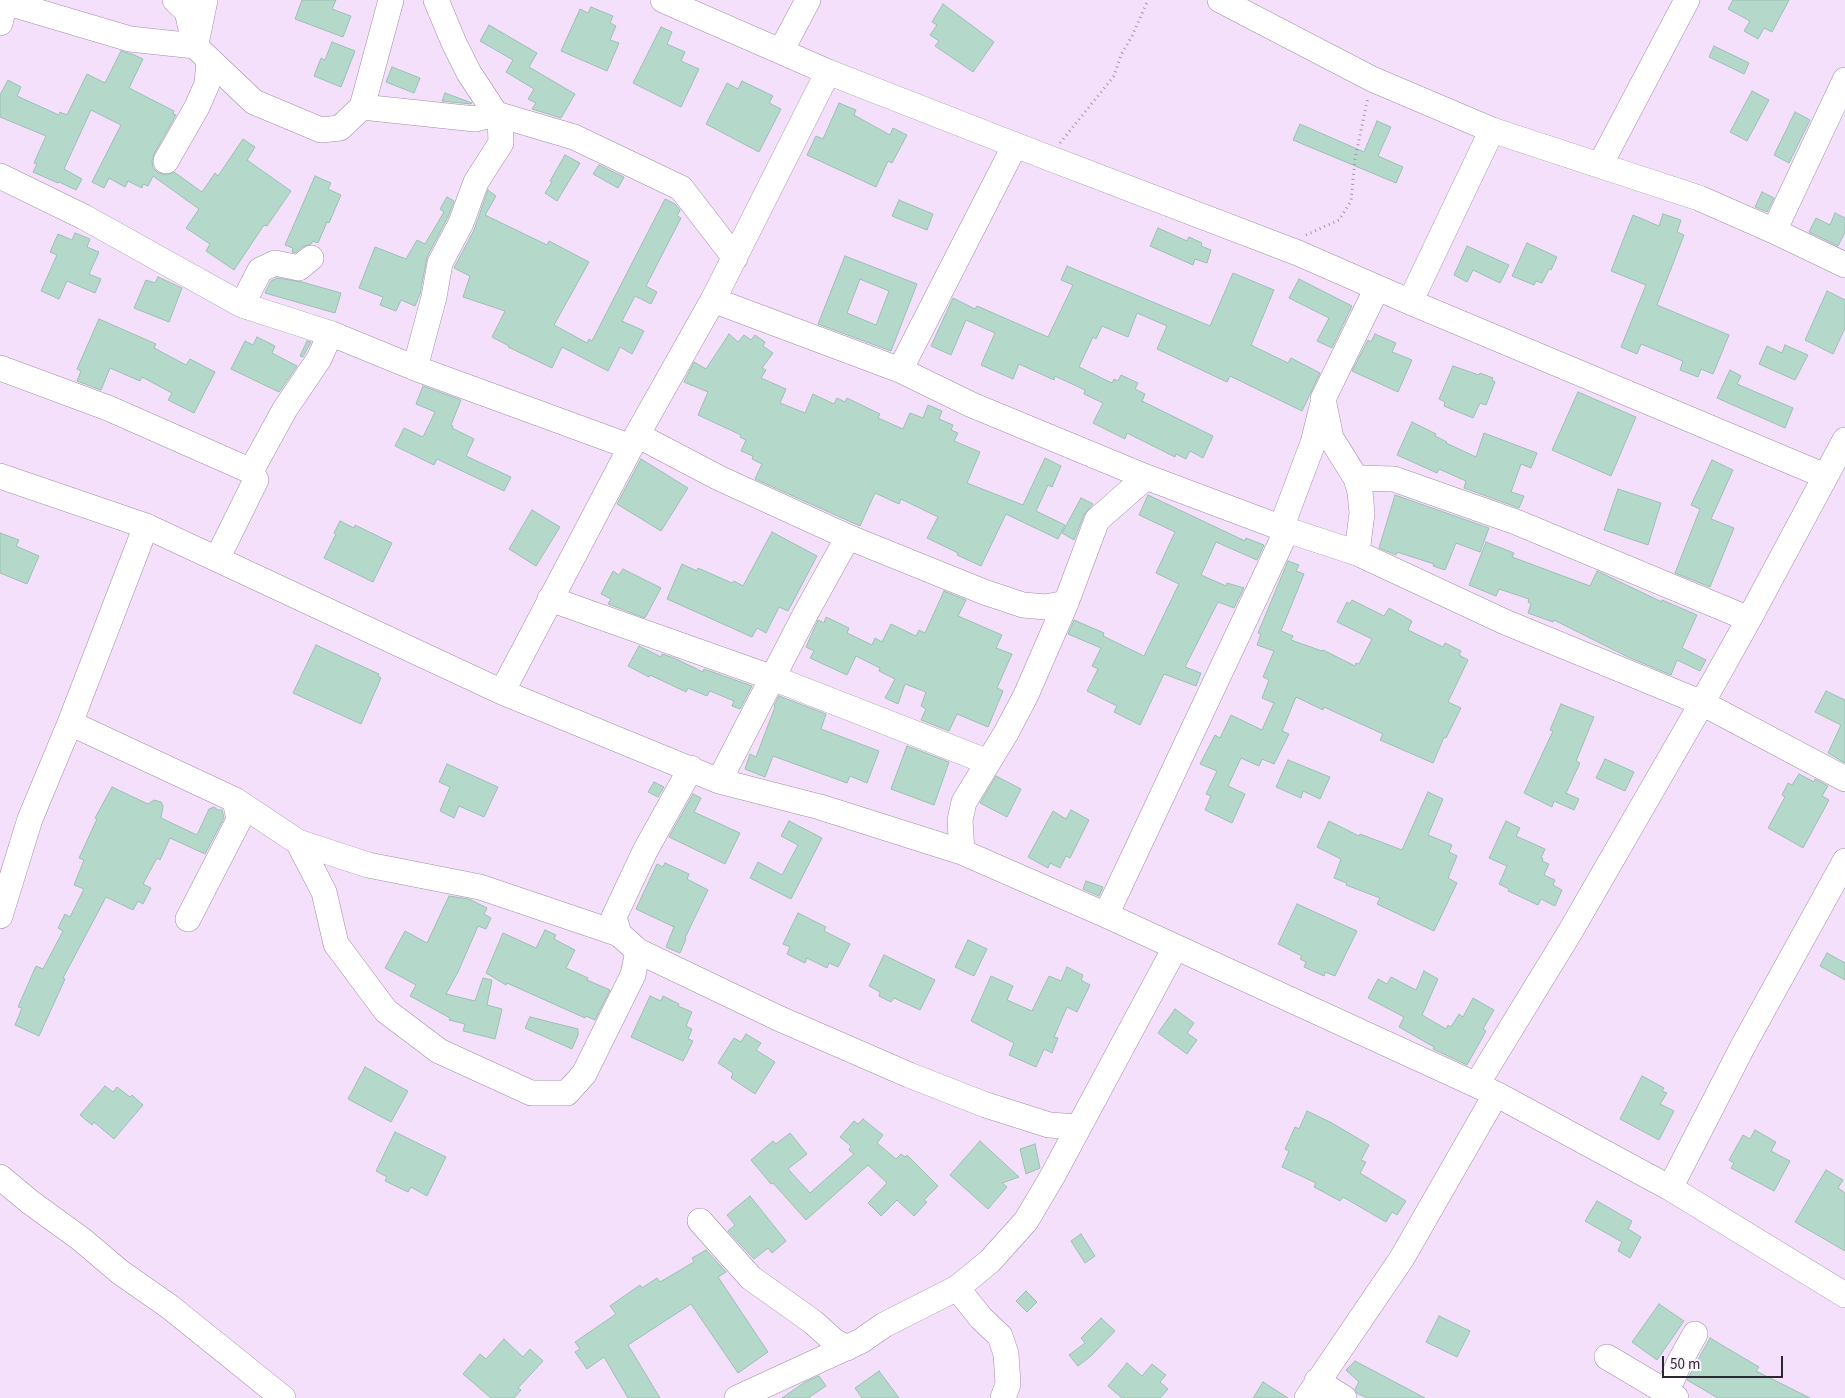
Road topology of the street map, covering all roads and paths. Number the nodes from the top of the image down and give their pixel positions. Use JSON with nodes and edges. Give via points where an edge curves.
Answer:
{"nodes":[{"id":1,"x":175,"y":0,"type":"edge"},
{"id":2,"x":205,"y":0,"type":"edge"},
{"id":3,"x":391,"y":0,"type":"edge"},
{"id":4,"x":436,"y":0,"type":"edge"},
{"id":5,"x":663,"y":0,"type":"edge"},
{"id":6,"x":808,"y":0,"type":"edge"},
{"id":7,"x":1148,"y":0,"type":"edge"},
{"id":8,"x":1220,"y":0,"type":"edge"},
{"id":9,"x":1687,"y":0,"type":"edge"},
{"id":10,"x":4,"y":8,"type":"edge"},
{"id":11,"x":781,"y":51,"type":"junction"},
{"id":12,"x":202,"y":53,"type":"junction"},
{"id":13,"x":828,"y":72,"type":"junction"},
{"id":14,"x":1372,"y":79,"type":"junction"},
{"id":15,"x":1845,"y":80,"type":"edge"},
{"id":16,"x":362,"y":107,"type":"junction"},
{"id":17,"x":498,"y":115,"type":"junction"},
{"id":18,"x":1492,"y":130,"type":"junction"},
{"id":19,"x":1014,"y":145,"type":"junction"},
{"id":20,"x":1049,"y":158,"type":"junction"},
{"id":21,"x":166,"y":160,"type":"dead end"},
{"id":22,"x":1600,"y":165,"type":"junction"},
{"id":23,"x":0,"y":176,"type":"edge"},
{"id":24,"x":1774,"y":231,"type":"junction"},
{"id":25,"x":1298,"y":252,"type":"junction"},
{"id":26,"x":311,"y":258,"type":"dead end"},
{"id":27,"x":735,"y":258,"type":"junction"},
{"id":28,"x":1845,"y":265,"type":"edge"},
{"id":29,"x":1378,"y":288,"type":"junction"},
{"id":30,"x":713,"y":300,"type":"junction"},
{"id":31,"x":1410,"y":302,"type":"junction"},
{"id":32,"x":242,"y":305,"type":"junction"},
{"id":33,"x":332,"y":334,"type":"junction"},
{"id":34,"x":0,"y":368,"type":"edge"},
{"id":35,"x":415,"y":368,"type":"junction"},
{"id":36,"x":900,"y":370,"type":"junction"},
{"id":37,"x":1324,"y":399,"type":"junction"},
{"id":38,"x":1845,"y":440,"type":"edge"},
{"id":39,"x":634,"y":441,"type":"junction"},
{"id":40,"x":251,"y":471,"type":"junction"},
{"id":41,"x":0,"y":476,"type":"edge"},
{"id":42,"x":1825,"y":476,"type":"junction"},
{"id":43,"x":1146,"y":477,"type":"junction"},
{"id":44,"x":1356,"y":478,"type":"junction"},
{"id":45,"x":146,"y":526,"type":"junction"},
{"id":46,"x":1284,"y":529,"type":"junction"},
{"id":47,"x":848,"y":538,"type":"junction"},
{"id":48,"x":1357,"y":553,"type":"junction"},
{"id":49,"x":217,"y":559,"type":"junction"},
{"id":50,"x":550,"y":599,"type":"junction"},
{"id":51,"x":1066,"y":603,"type":"junction"},
{"id":52,"x":1749,"y":619,"type":"junction"},
{"id":53,"x":773,"y":678,"type":"junction"},
{"id":54,"x":502,"y":692,"type":"junction"},
{"id":55,"x":1702,"y":703,"type":"junction"},
{"id":56,"x":70,"y":723,"type":"junction"},
{"id":57,"x":988,"y":762,"type":"junction"},
{"id":58,"x":691,"y":768,"type":"junction"},
{"id":59,"x":1845,"y":779,"type":"edge"},
{"id":60,"x":719,"y":781,"type":"junction"},
{"id":61,"x":235,"y":800,"type":"junction"},
{"id":62,"x":298,"y":842,"type":"junction"},
{"id":63,"x":962,"y":852,"type":"junction"},
{"id":64,"x":1845,"y":861,"type":"edge"},
{"id":65,"x":1106,"y":915,"type":"junction"},
{"id":66,"x":0,"y":916,"type":"edge"},
{"id":67,"x":188,"y":919,"type":"dead end"},
{"id":68,"x":619,"y":934,"type":"junction"},
{"id":69,"x":1175,"y":948,"type":"junction"},
{"id":70,"x":638,"y":951,"type":"junction"},
{"id":71,"x":1487,"y":1089,"type":"junction"},
{"id":72,"x":1080,"y":1127,"type":"junction"},
{"id":73,"x":0,"y":1177,"type":"edge"},
{"id":74,"x":1670,"y":1188,"type":"junction"},
{"id":75,"x":700,"y":1221,"type":"dead end"},
{"id":76,"x":957,"y":1288,"type":"junction"},
{"id":77,"x":1845,"y":1295,"type":"edge"},
{"id":78,"x":1695,"y":1334,"type":"dead end"},
{"id":79,"x":847,"y":1348,"type":"junction"},
{"id":80,"x":1607,"y":1357,"type":"dead end"},
{"id":81,"x":1328,"y":1394,"type":"edge"},
{"id":82,"x":1672,"y":1395,"type":"edge"},
{"id":83,"x":283,"y":1398,"type":"edge"},
{"id":84,"x":737,"y":1398,"type":"edge"},
{"id":85,"x":1003,"y":1398,"type":"edge"}],
"edges":[{"from":1,"to":12,"type":"street","via":[[187,11]]},
{"from":2,"to":12,"type":"street"},
{"from":3,"to":16,"type":"street"},
{"from":4,"to":17,"type":"street","via":[[469,73]]},
{"from":5,"to":11,"type":"street"},
{"from":6,"to":11,"type":"street"},
{"from":7,"to":20,"type":"path","via":[[1114,76]]},
{"from":8,"to":14,"type":"street"},
{"from":9,"to":22,"type":"street"},
{"from":10,"to":12,"type":"street"},
{"from":11,"to":13,"type":"street"},
{"from":12,"to":16,"type":"street","via":[[254,102],[321,130],[340,128]]},
{"from":12,"to":21,"type":"street","via":[[207,84]]},
{"from":13,"to":19,"type":"street"},
{"from":13,"to":27,"type":"street"},
{"from":14,"to":18,"type":"street"},
{"from":14,"to":25,"type":"path","via":[[1355,159],[1351,201],[1339,220],[1303,236]]},
{"from":15,"to":24,"type":"street"},
{"from":16,"to":17,"type":"street","via":[[475,120]]},
{"from":17,"to":27,"type":"street","via":[[574,137],[681,188]]},
{"from":17,"to":35,"type":"street","via":[[500,143],[476,182],[461,223],[440,263]]},
{"from":18,"to":22,"type":"street"},
{"from":18,"to":31,"type":"street"},
{"from":19,"to":20,"type":"street"},
{"from":19,"to":36,"type":"street"},
{"from":20,"to":25,"type":"street"},
{"from":22,"to":24,"type":"street","via":[[1699,198]]},
{"from":23,"to":32,"type":"street","via":[[84,217]]},
{"from":24,"to":28,"type":"street"},
{"from":25,"to":29,"type":"street"},
{"from":26,"to":32,"type":"street","via":[[299,268],[275,263],[260,270]]},
{"from":27,"to":30,"type":"street"},
{"from":29,"to":31,"type":"street"},
{"from":29,"to":37,"type":"street"},
{"from":30,"to":36,"type":"street"},
{"from":30,"to":39,"type":"street"},
{"from":31,"to":42,"type":"street"},
{"from":32,"to":33,"type":"street"},
{"from":33,"to":35,"type":"street"},
{"from":33,"to":40,"type":"street"},
{"from":34,"to":40,"type":"street","via":[[108,408]]},
{"from":35,"to":39,"type":"street"},
{"from":36,"to":43,"type":"street","via":[[972,405]]},
{"from":37,"to":44,"type":"street","via":[[1331,438]]},
{"from":37,"to":46,"type":"street","via":[[1314,443]]},
{"from":38,"to":42,"type":"street"},
{"from":39,"to":47,"type":"street"},
{"from":39,"to":50,"type":"street"},
{"from":40,"to":49,"type":"street","via":[[256,480]]},
{"from":41,"to":45,"type":"street"},
{"from":42,"to":52,"type":"street"},
{"from":43,"to":46,"type":"street"},
{"from":43,"to":51,"type":"street","via":[[1098,520]]},
{"from":44,"to":48,"type":"street","via":[[1362,513]]},
{"from":44,"to":52,"type":"street","via":[[1394,478],[1516,522]]},
{"from":45,"to":49,"type":"street"},
{"from":45,"to":56,"type":"street"},
{"from":46,"to":48,"type":"street"},
{"from":46,"to":65,"type":"street"},
{"from":47,"to":51,"type":"street","via":[[1023,605],[1046,607]]},
{"from":47,"to":53,"type":"street"},
{"from":48,"to":55,"type":"street","via":[[1505,622]]},
{"from":49,"to":54,"type":"street"},
{"from":50,"to":53,"type":"street"},
{"from":50,"to":54,"type":"street"},
{"from":51,"to":57,"type":"street","via":[[1026,695]]},
{"from":52,"to":55,"type":"street"},
{"from":53,"to":57,"type":"street"},
{"from":53,"to":60,"type":"street"},
{"from":54,"to":58,"type":"street"},
{"from":55,"to":59,"type":"street"},
{"from":55,"to":71,"type":"street","via":[[1570,932]]},
{"from":56,"to":61,"type":"street"},
{"from":56,"to":66,"type":"street","via":[[30,819]]},
{"from":57,"to":63,"type":"street","via":[[964,802],[960,820]]},
{"from":58,"to":60,"type":"street"},
{"from":58,"to":68,"type":"street","via":[[645,851],[614,917]]},
{"from":60,"to":63,"type":"street","via":[[820,807]]},
{"from":61,"to":62,"type":"street"},
{"from":61,"to":67,"type":"street","via":[[239,820]]},
{"from":62,"to":68,"type":"street","via":[[368,865],[480,887]]},
{"from":62,"to":70,"type":"street","via":[[324,892],[336,944],[386,1011],[439,1051],[531,1093],[566,1093],[584,1074],[633,975]]},
{"from":63,"to":65,"type":"street"},
{"from":64,"to":74,"type":"street","via":[[1743,1046]]},
{"from":65,"to":69,"type":"street"},
{"from":68,"to":70,"type":"street"},
{"from":69,"to":71,"type":"street"},
{"from":69,"to":72,"type":"street"},
{"from":70,"to":72,"type":"street","via":[[778,1018],[909,1075],[1049,1125]]},
{"from":71,"to":74,"type":"street"},
{"from":71,"to":81,"type":"street","via":[[1402,1258],[1344,1345]]},
{"from":72,"to":76,"type":"street","via":[[1026,1221],[990,1260]]},
{"from":73,"to":83,"type":"street"},
{"from":74,"to":77,"type":"street"},
{"from":75,"to":79,"type":"street","via":[[750,1278]]},
{"from":76,"to":79,"type":"street"},
{"from":76,"to":85,"type":"street","via":[[1000,1336],[1006,1354],[1008,1384]]},
{"from":78,"to":82,"type":"street","via":[[1679,1364]]},
{"from":79,"to":84,"type":"street"},
{"from":80,"to":82,"type":"street"}]}
